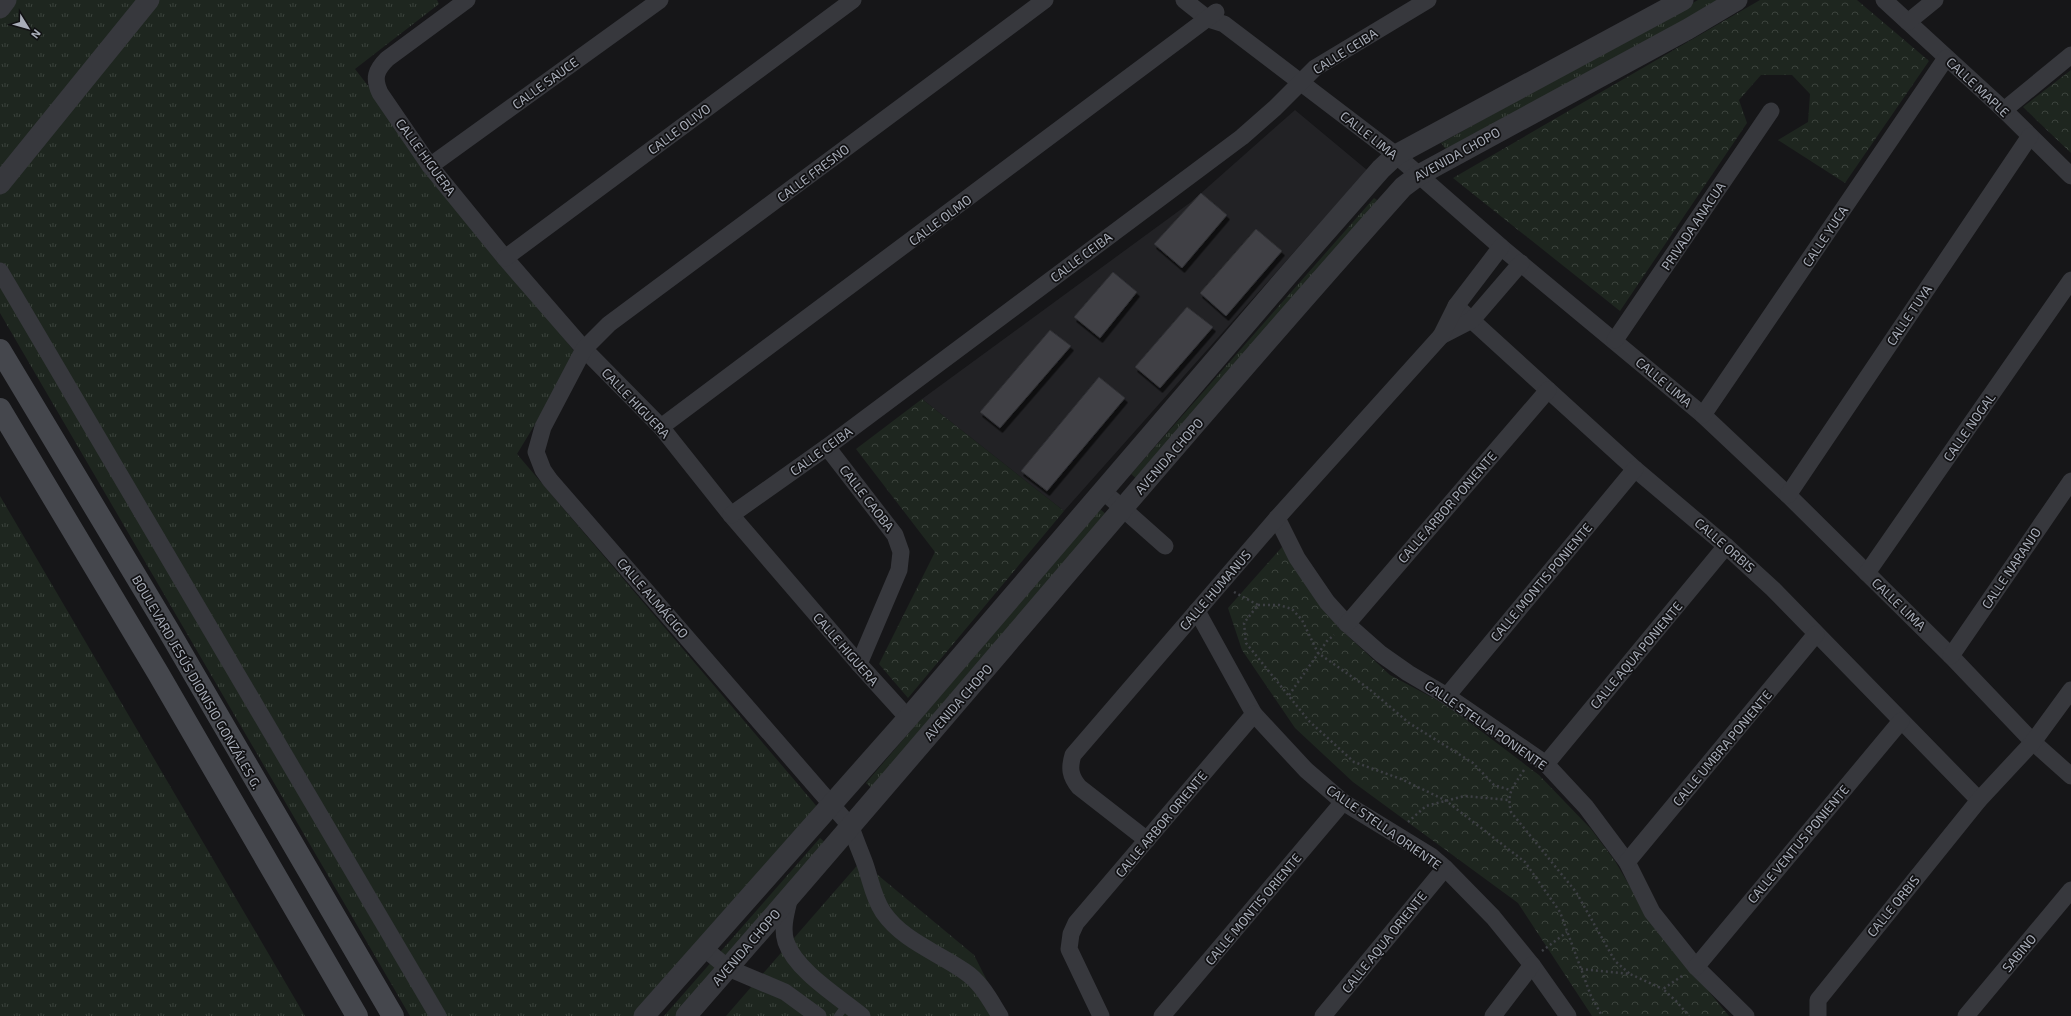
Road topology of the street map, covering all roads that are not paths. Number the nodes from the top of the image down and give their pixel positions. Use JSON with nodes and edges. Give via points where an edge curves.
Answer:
{"nodes":[{"id":1,"x":6,"y":0,"type":"edge"},
{"id":2,"x":149,"y":0,"type":"edge"},
{"id":3,"x":660,"y":0,"type":"edge"},
{"id":4,"x":852,"y":0,"type":"edge"},
{"id":5,"x":1045,"y":0,"type":"edge"},
{"id":6,"x":1184,"y":0,"type":"edge"},
{"id":7,"x":1428,"y":0,"type":"edge"},
{"id":8,"x":1683,"y":0,"type":"edge"},
{"id":9,"x":1737,"y":0,"type":"edge"},
{"id":10,"x":1884,"y":0,"type":"edge"},
{"id":11,"x":1935,"y":0,"type":"edge"},
{"id":12,"x":460,"y":2,"type":"edge"},
{"id":13,"x":0,"y":8,"type":"edge"},
{"id":14,"x":1215,"y":13,"type":"edge"},
{"id":15,"x":1908,"y":22,"type":"junction"},
{"id":16,"x":2071,"y":55,"type":"edge"},
{"id":17,"x":1946,"y":58,"type":"junction"},
{"id":18,"x":1300,"y":81,"type":"junction"},
{"id":19,"x":2004,"y":110,"type":"junction"},
{"id":20,"x":1771,"y":111,"type":"dead end"},
{"id":21,"x":2030,"y":136,"type":"junction"},
{"id":22,"x":1396,"y":155,"type":"junction"},
{"id":23,"x":430,"y":166,"type":"junction"},
{"id":24,"x":1418,"y":175,"type":"junction"},
{"id":25,"x":2071,"y":176,"type":"edge"},
{"id":26,"x":0,"y":184,"type":"edge"},
{"id":27,"x":1501,"y":247,"type":"junction"},
{"id":28,"x":505,"y":258,"type":"junction"},
{"id":29,"x":1521,"y":263,"type":"junction"},
{"id":30,"x":0,"y":271,"type":"edge"},
{"id":31,"x":2071,"y":280,"type":"edge"},
{"id":32,"x":1456,"y":306,"type":"junction"},
{"id":33,"x":1472,"y":320,"type":"junction"},
{"id":34,"x":1441,"y":336,"type":"junction"},
{"id":35,"x":1614,"y":340,"type":"junction"},
{"id":36,"x":584,"y":349,"type":"junction"},
{"id":37,"x":0,"y":350,"type":"edge"},
{"id":38,"x":1548,"y":390,"type":"junction"},
{"id":39,"x":0,"y":409,"type":"edge"},
{"id":40,"x":1703,"y":415,"type":"junction"},
{"id":41,"x":661,"y":428,"type":"junction"},
{"id":42,"x":827,"y":447,"type":"junction"},
{"id":43,"x":1635,"y":469,"type":"junction"},
{"id":44,"x":2071,"y":481,"type":"edge"},
{"id":45,"x":1103,"y":491,"type":"junction"},
{"id":46,"x":1788,"y":495,"type":"junction"},
{"id":47,"x":1123,"y":509,"type":"junction"},
{"id":48,"x":731,"y":515,"type":"junction"},
{"id":49,"x":1277,"y":518,"type":"junction"},
{"id":50,"x":1164,"y":546,"type":"dead end"},
{"id":51,"x":1726,"y":546,"type":"junction"},
{"id":52,"x":1867,"y":574,"type":"junction"},
{"id":53,"x":1197,"y":611,"type":"junction"},
{"id":54,"x":1346,"y":624,"type":"junction"},
{"id":55,"x":1816,"y":634,"type":"junction"},
{"id":56,"x":1951,"y":656,"type":"junction"},
{"id":57,"x":859,"y":664,"type":"junction"},
{"id":58,"x":2071,"y":690,"type":"edge"},
{"id":59,"x":1447,"y":696,"type":"junction"},
{"id":60,"x":1254,"y":714,"type":"junction"},
{"id":61,"x":908,"y":718,"type":"junction"},
{"id":62,"x":1901,"y":721,"type":"junction"},
{"id":63,"x":2033,"y":742,"type":"junction"},
{"id":64,"x":1540,"y":760,"type":"junction"},
{"id":65,"x":2071,"y":776,"type":"edge"},
{"id":66,"x":1979,"y":800,"type":"junction"},
{"id":67,"x":1343,"y":802,"type":"junction"},
{"id":68,"x":831,"y":804,"type":"junction"},
{"id":69,"x":851,"y":827,"type":"junction"},
{"id":70,"x":1147,"y":840,"type":"junction"},
{"id":71,"x":1627,"y":862,"type":"junction"},
{"id":72,"x":1445,"y":868,"type":"junction"},
{"id":73,"x":2071,"y":890,"type":"edge"},
{"id":74,"x":790,"y":896,"type":"junction"},
{"id":75,"x":705,"y":949,"type":"junction"},
{"id":76,"x":1532,"y":965,"type":"junction"},
{"id":77,"x":1696,"y":967,"type":"junction"},
{"id":78,"x":728,"y":968,"type":"junction"},
{"id":79,"x":842,"y":1010,"type":"edge"},
{"id":80,"x":357,"y":1016,"type":"edge"},
{"id":81,"x":393,"y":1016,"type":"edge"},
{"id":82,"x":438,"y":1016,"type":"edge"},
{"id":83,"x":644,"y":1016,"type":"edge"},
{"id":84,"x":686,"y":1016,"type":"edge"},
{"id":85,"x":818,"y":1016,"type":"edge"},
{"id":86,"x":862,"y":1016,"type":"edge"},
{"id":87,"x":1000,"y":1016,"type":"edge"},
{"id":88,"x":1101,"y":1016,"type":"edge"},
{"id":89,"x":1162,"y":1016,"type":"edge"},
{"id":90,"x":1323,"y":1016,"type":"edge"},
{"id":91,"x":1493,"y":1016,"type":"edge"},
{"id":92,"x":1568,"y":1016,"type":"edge"},
{"id":93,"x":1746,"y":1016,"type":"edge"},
{"id":94,"x":1818,"y":1016,"type":"edge"},
{"id":95,"x":1966,"y":1016,"type":"edge"}],
"edges":[{"from":1,"to":13,"type":"street"},
{"from":2,"to":26,"type":"street"},
{"from":3,"to":23,"type":"street","name":"CALLE SAUCE"},
{"from":4,"to":28,"type":"street","name":"CALLE OLIVO"},
{"from":5,"to":36,"type":"street","name":"CALLE FRESNO","via":[[609,324]]},
{"from":6,"to":14,"type":"street","name":"CALLE LIMA"},
{"from":7,"to":18,"type":"street","name":"CALLE CEIBA","via":[[1323,63]]},
{"from":8,"to":22,"type":"street","name":"AVENIDA CHOPO"},
{"from":9,"to":24,"type":"street","name":"AVENIDA CHOPO"},
{"from":10,"to":15,"type":"street","name":"CALLE MAPLE"},
{"from":11,"to":15,"type":"street"},
{"from":12,"to":23,"type":"street","name":"CALLE HIGUERA","via":[[387,59],[376,73],[375,79],[380,93]]},
{"from":14,"to":18,"type":"street","name":"CALLE LIMA"},
{"from":14,"to":41,"type":"street","name":"CALLE OLMO"},
{"from":15,"to":17,"type":"street","name":"CALLE MAPLE"},
{"from":16,"to":19,"type":"street"},
{"from":17,"to":19,"type":"street","name":"CALLE MAPLE"},
{"from":17,"to":40,"type":"street","name":"CALLE YUCA"},
{"from":18,"to":22,"type":"street","name":"CALLE LIMA"},
{"from":18,"to":42,"type":"street","name":"CALLE CEIBA","via":[[1275,108],[1242,137]]},
{"from":19,"to":21,"type":"street","name":"CALLE MAPLE"},
{"from":20,"to":35,"type":"street","name":"PRIVADA ANACUA"},
{"from":21,"to":25,"type":"street","name":"CALLE MAPLE"},
{"from":21,"to":46,"type":"street","name":"CALLE TUYA"},
{"from":22,"to":24,"type":"street","name":"CALLE LIMA"},
{"from":22,"to":45,"type":"street","name":"AVENIDA CHOPO","via":[[1288,275]]},
{"from":23,"to":28,"type":"street","name":"CALLE HIGUERA"},
{"from":24,"to":27,"type":"street","name":"CALLE LIMA"},
{"from":24,"to":47,"type":"street","name":"AVENIDA CHOPO","via":[[1403,187],[1313,287]]},
{"from":27,"to":29,"type":"street","name":"CALLE LIMA"},
{"from":27,"to":32,"type":"street","name":"CALLE HUMANUS"},
{"from":28,"to":36,"type":"street","name":"CALLE HIGUERA"},
{"from":29,"to":33,"type":"street","name":"CALLE HUMANUS"},
{"from":29,"to":35,"type":"street","name":"CALLE LIMA"},
{"from":30,"to":82,"type":"street"},
{"from":31,"to":52,"type":"street","name":"CALLE NOGAL"},
{"from":32,"to":33,"type":"street","name":"CALLE ORBIS"},
{"from":32,"to":34,"type":"street","name":"CALLE HUMANUS"},
{"from":33,"to":34,"type":"street","name":"CALLE HUMANUS"},
{"from":33,"to":38,"type":"street","name":"CALLE ORBIS"},
{"from":34,"to":49,"type":"street","name":"CALLE HUMANUS"},
{"from":35,"to":40,"type":"street","name":"CALLE LIMA"},
{"from":36,"to":41,"type":"street","name":"CALLE HIGUERA"},
{"from":36,"to":68,"type":"street","name":"CALLE ALMÁCIGO","via":[[538,440],[536,452],[543,470]]},
{"from":37,"to":81,"type":"main road","name":"BOULEVARD JESÚS DIONISIO GONZÁLES G.","via":[[167,628]]},
{"from":38,"to":43,"type":"street","name":"CALLE ORBIS"},
{"from":38,"to":54,"type":"street","name":"CALLE ARBOR PONIENTE"},
{"from":39,"to":80,"type":"main road","via":[[162,680]]},
{"from":40,"to":46,"type":"street","name":"CALLE LIMA"},
{"from":41,"to":48,"type":"street","name":"CALLE HIGUERA"},
{"from":42,"to":48,"type":"street","name":"CALLE CEIBA"},
{"from":42,"to":57,"type":"street","name":"CALLE CAOBA","via":[[895,535],[901,552],[899,570]]},
{"from":43,"to":51,"type":"street","name":"CALLE ORBIS"},
{"from":43,"to":59,"type":"street","name":"CALLE MONTIS PONIENTE"},
{"from":44,"to":56,"type":"street","name":"CALLE NARANJO"},
{"from":45,"to":47,"type":"street"},
{"from":45,"to":61,"type":"street","name":"AVENIDA CHOPO"},
{"from":46,"to":52,"type":"street","name":"CALLE LIMA"},
{"from":47,"to":50,"type":"street"},
{"from":47,"to":69,"type":"street","name":"AVENIDA CHOPO"},
{"from":48,"to":57,"type":"street","name":"CALLE HIGUERA"},
{"from":49,"to":53,"type":"street","name":"CALLE HUMANUS"},
{"from":49,"to":54,"type":"street","name":"CALLE STELLA PONIENTE","via":[[1298,558],[1327,602]]},
{"from":51,"to":55,"type":"street","name":"CALLE ORBIS","via":[[1773,589]]},
{"from":51,"to":64,"type":"street","name":"CALLE AQUA PONIENTE"},
{"from":52,"to":56,"type":"street","name":"CALLE LIMA"},
{"from":53,"to":60,"type":"street","name":"CALLE STELLA ORIENTE"},
{"from":53,"to":70,"type":"street","name":"CALLE HUMANUS","via":[[1072,755],[1069,766],[1071,778],[1078,787]]},
{"from":54,"to":59,"type":"street","name":"CALLE STELLA PONIENTE","via":[[1381,654]]},
{"from":55,"to":62,"type":"street","name":"CALLE ORBIS"},
{"from":55,"to":71,"type":"street","name":"CALLE UMBRA PONIENTE"},
{"from":56,"to":63,"type":"street","name":"CALLE LIMA"},
{"from":57,"to":61,"type":"street","name":"CALLE HIGUERA"},
{"from":58,"to":63,"type":"street","name":"CALLE ORBIS"},
{"from":59,"to":64,"type":"street","name":"CALLE STELLA PONIENTE"},
{"from":60,"to":67,"type":"street","name":"CALLE STELLA ORIENTE","via":[[1306,770]]},
{"from":60,"to":70,"type":"street","name":"CALLE ARBOR ORIENTE"},
{"from":61,"to":68,"type":"street","name":"AVENIDA CHOPO"},
{"from":62,"to":66,"type":"street","name":"CALLE ORBIS"},
{"from":62,"to":77,"type":"street","name":"CALLE VENTUS PONIENTE"},
{"from":63,"to":65,"type":"street","name":"CALLE LIMA"},
{"from":63,"to":66,"type":"street","name":"CALLE ORBIS"},
{"from":64,"to":71,"type":"street","name":"CALLE STELLA PONIENTE","via":[[1586,807]]},
{"from":66,"to":94,"type":"street","name":"CALLE ORBIS","via":[[1818,1000]]},
{"from":67,"to":72,"type":"street","name":"CALLE STELLA ORIENTE"},
{"from":67,"to":89,"type":"street","name":"CALLE MONTIS ORIENTE"},
{"from":68,"to":69,"type":"street","name":"CALLE ALMÁCIGO"},
{"from":68,"to":75,"type":"street","name":"AVENIDA CHOPO"},
{"from":69,"to":74,"type":"street","name":"AVENIDA CHOPO"},
{"from":69,"to":87,"type":"street","via":[[873,894],[884,913],[900,931],[965,971],[979,984]]},
{"from":70,"to":88,"type":"street","name":"CALLE ARBOR ORIENTE","via":[[1076,923],[1071,934],[1068,949]]},
{"from":71,"to":77,"type":"street","name":"CALLE STELLA PONIENTE","via":[[1652,912]]},
{"from":72,"to":76,"type":"street","name":"CALLE STELLA ORIENTE","via":[[1493,917]]},
{"from":72,"to":90,"type":"street","name":"CALLE AQUA ORIENTE"},
{"from":73,"to":95,"type":"street","name":"SABINO"},
{"from":74,"to":78,"type":"street","name":"AVENIDA CHOPO"},
{"from":74,"to":79,"type":"street","via":[[784,928],[786,942],[795,957]]},
{"from":75,"to":78,"type":"street"},
{"from":75,"to":83,"type":"street","name":"AVENIDA CHOPO"},
{"from":76,"to":91,"type":"street"},
{"from":76,"to":92,"type":"street","name":"CALLE STELLA ORIENTE"},
{"from":77,"to":93,"type":"street","name":"CALLE STELLA PONIENTE"},
{"from":78,"to":84,"type":"street","name":"AVENIDA CHOPO"},
{"from":78,"to":85,"type":"street","via":[[785,992]]},
{"from":79,"to":86,"type":"street"}]}
